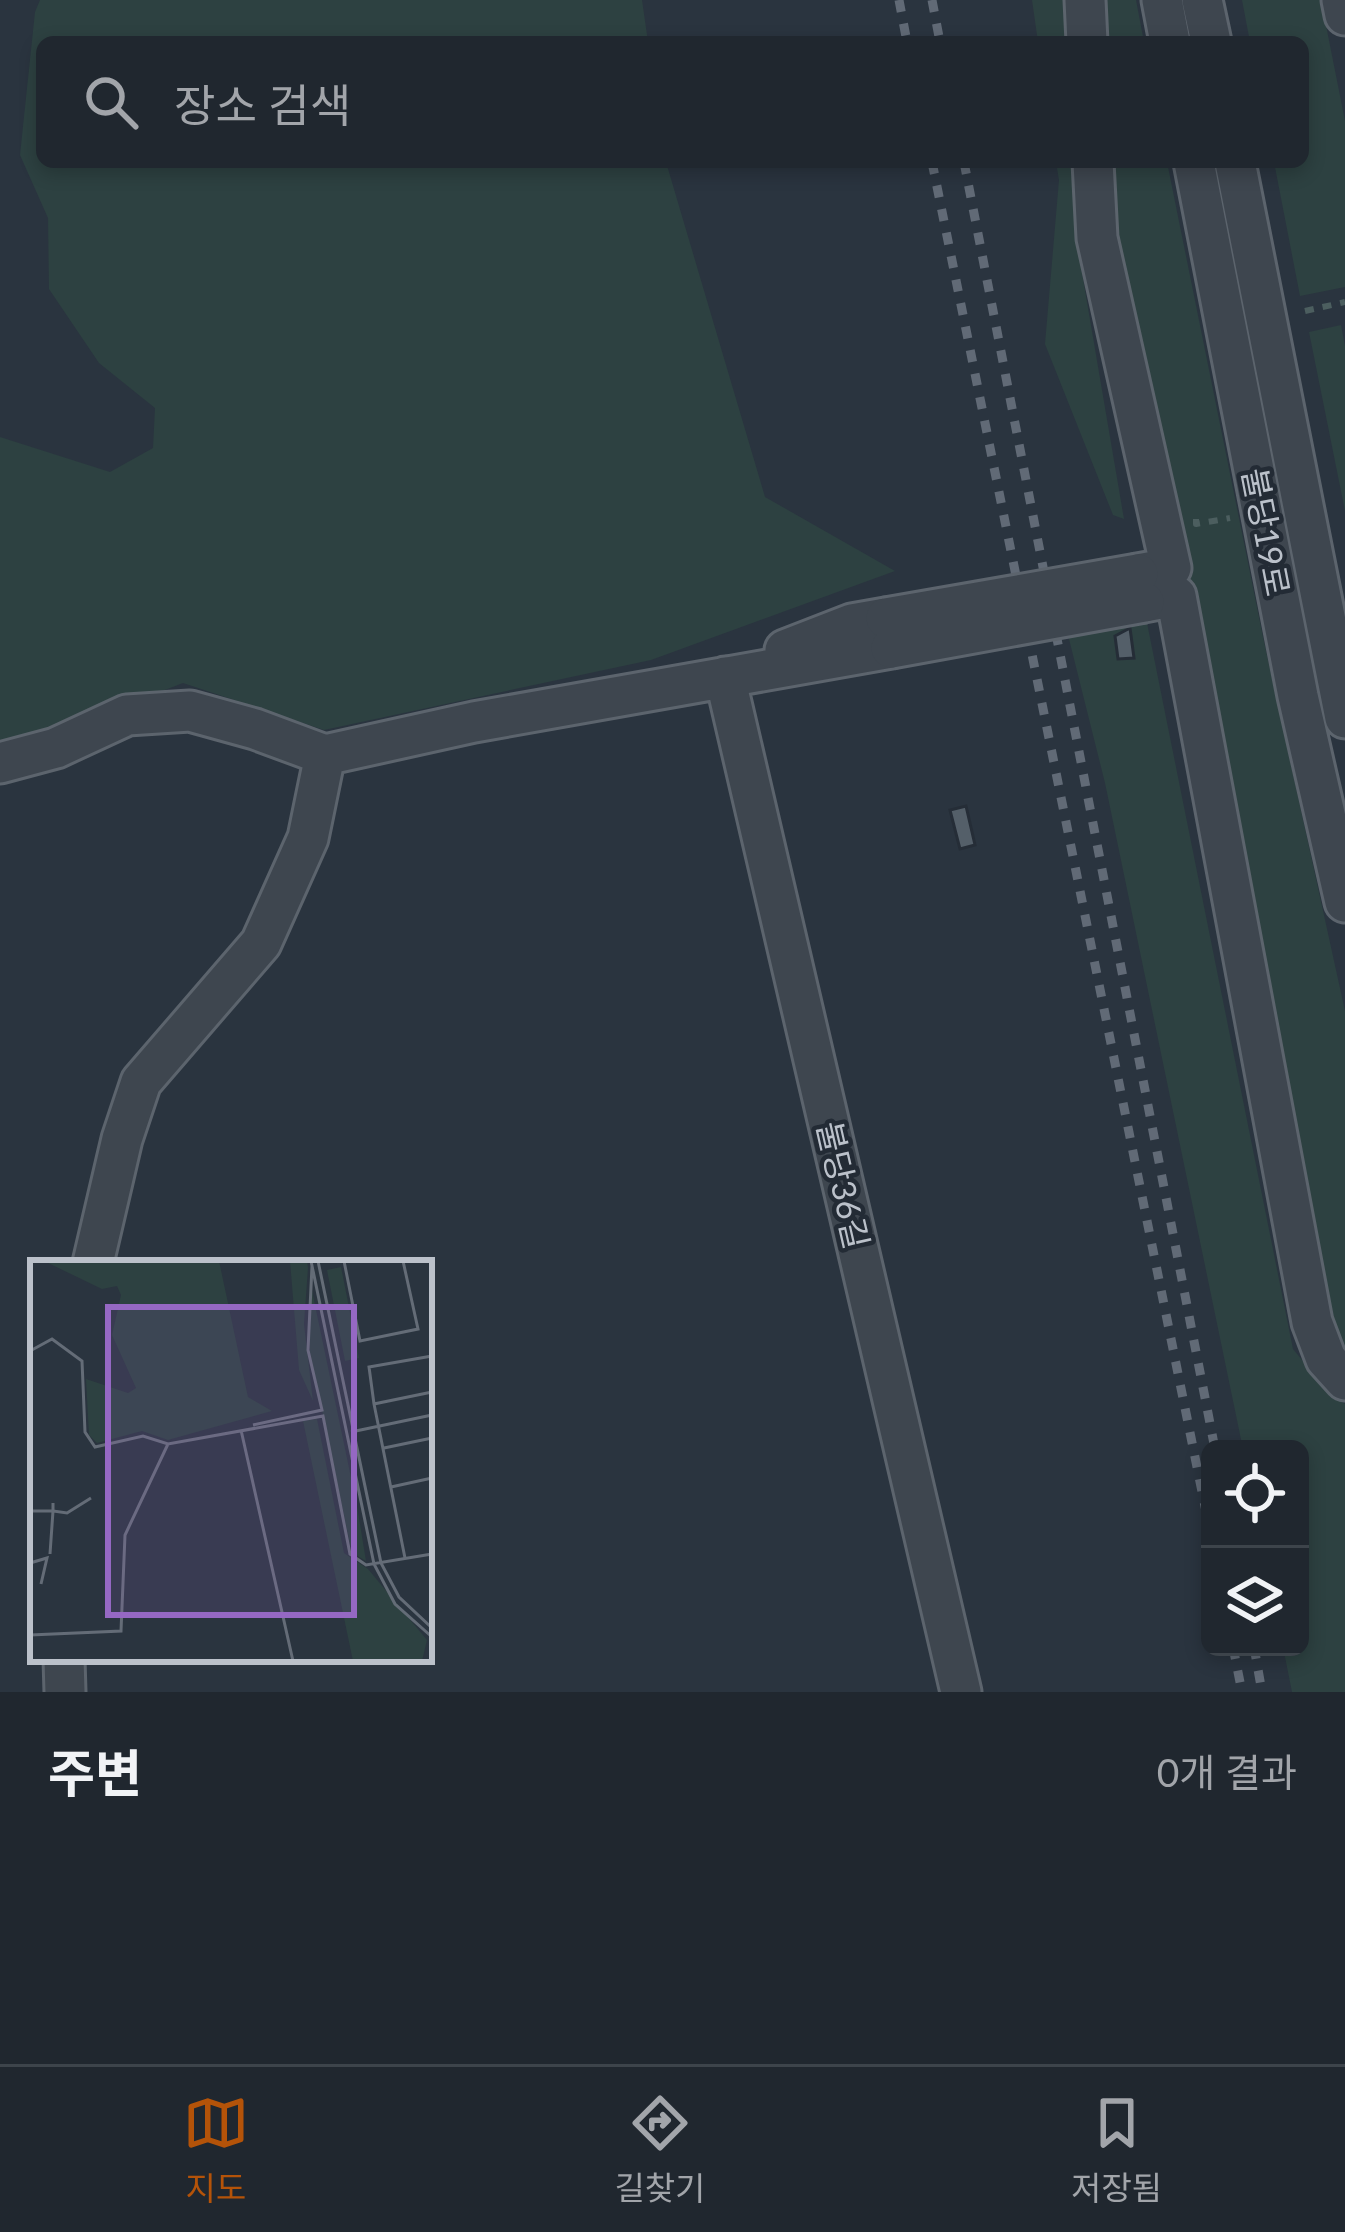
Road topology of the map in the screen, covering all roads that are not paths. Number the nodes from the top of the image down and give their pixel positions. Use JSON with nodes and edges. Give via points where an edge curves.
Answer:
{"nodes":[{"id":1,"x":1085,"y":0,"type":"edge"},
{"id":2,"x":1162,"y":0,"type":"edge"},
{"id":3,"x":1202,"y":0,"type":"edge"},
{"id":4,"x":1342,"y":0,"type":"edge"},
{"id":5,"x":1345,"y":15,"type":"edge"},
{"id":6,"x":1087,"y":36,"type":"edge"},
{"id":7,"x":1169,"y":36,"type":"edge"},
{"id":8,"x":1210,"y":36,"type":"edge"},
{"id":9,"x":1093,"y":168,"type":"edge"},
{"id":10,"x":1195,"y":168,"type":"edge"},
{"id":11,"x":1236,"y":168,"type":"edge"},
{"id":12,"x":1141,"y":588,"type":"junction"},
{"id":13,"x":725,"y":677,"type":"junction"},
{"id":14,"x":1342,"y":695,"type":"edge"},
{"id":15,"x":1298,"y":696,"type":"junction"},
{"id":16,"x":325,"y":755,"type":"junction"},
{"id":17,"x":0,"y":763,"type":"edge"},
{"id":18,"x":1345,"y":902,"type":"edge"},
{"id":19,"x":94,"y":1260,"type":"edge"},
{"id":20,"x":1345,"y":1380,"type":"edge"},
{"id":21,"x":64,"y":1662,"type":"edge"},
{"id":22,"x":65,"y":1692,"type":"edge"},
{"id":23,"x":961,"y":1692,"type":"edge"}],
"edges":[{"from":1,"to":6,"type":"street"},
{"from":2,"to":7,"type":"street"},
{"from":3,"to":8,"type":"street"},
{"from":4,"to":5,"type":"street"},
{"from":9,"to":12,"type":"street","via":[[1096,238],[1171,568]]},
{"from":10,"to":15,"type":"street","name":"불당19로"},
{"from":11,"to":14,"type":"street","name":"불당19로"},
{"from":12,"to":13,"type":"street","bridge":true,"via":[[888,633]]},
{"from":12,"to":20,"type":"street","via":[[1176,596],[1307,1301],[1326,1359]]},
{"from":13,"to":16,"type":"street"},
{"from":13,"to":23,"type":"street","name":"불당36길"},
{"from":14,"to":15,"type":"street"},
{"from":15,"to":18,"type":"street","name":"불당19로"},
{"from":16,"to":17,"type":"street","via":[[190,712],[127,716]]},
{"from":16,"to":19,"type":"street","via":[[308,838],[261,943],[141,1082]]},
{"from":21,"to":22,"type":"street"}]}
